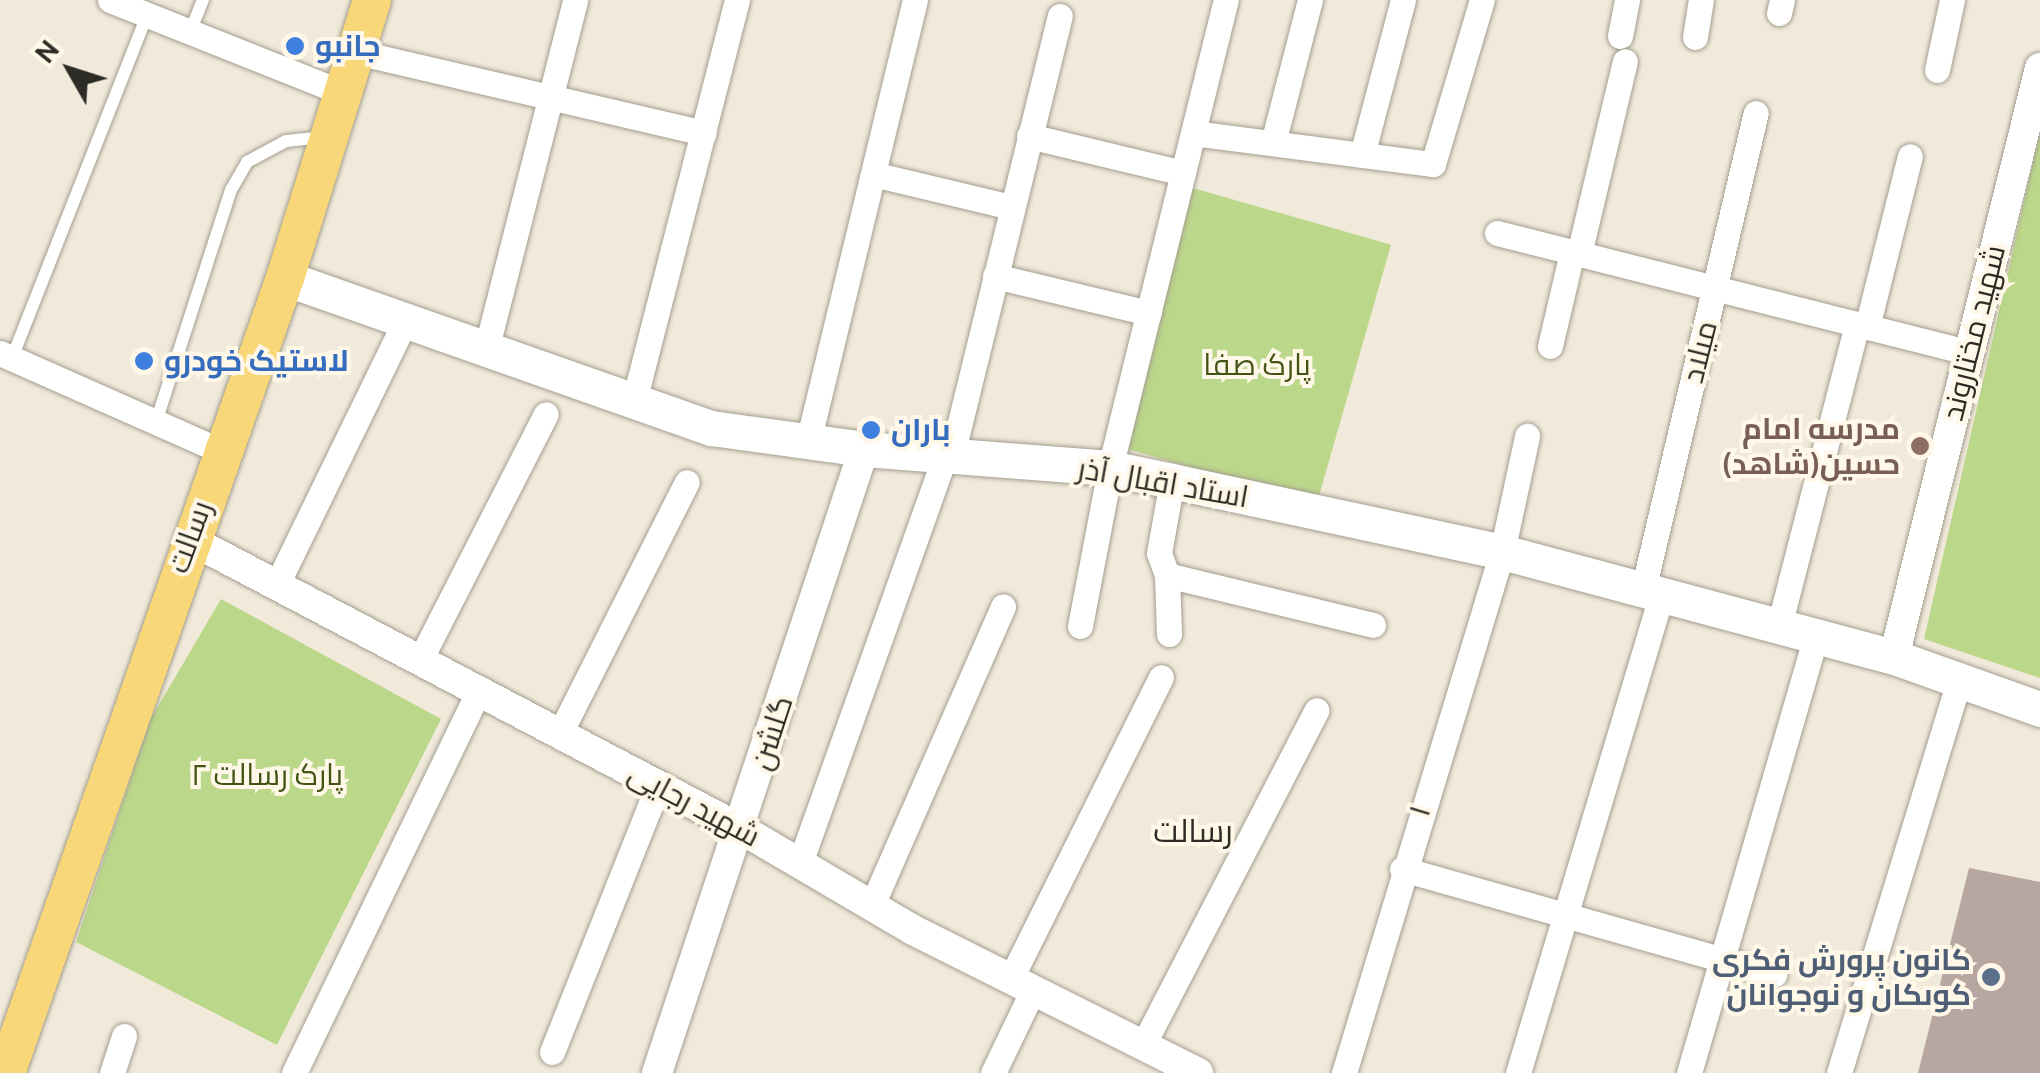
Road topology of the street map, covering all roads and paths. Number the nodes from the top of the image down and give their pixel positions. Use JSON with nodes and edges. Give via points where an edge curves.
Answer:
{"nodes":[{"id":1,"x":110,"y":0,"type":"edge"},
{"id":2,"x":203,"y":0,"type":"edge"},
{"id":3,"x":372,"y":0,"type":"edge"},
{"id":4,"x":575,"y":0,"type":"edge"},
{"id":5,"x":737,"y":0,"type":"edge"},
{"id":6,"x":914,"y":0,"type":"edge"},
{"id":7,"x":1226,"y":0,"type":"edge"},
{"id":8,"x":1310,"y":0,"type":"edge"},
{"id":9,"x":1403,"y":0,"type":"edge"},
{"id":10,"x":1482,"y":0,"type":"edge"},
{"id":11,"x":1627,"y":0,"type":"edge"},
{"id":12,"x":1702,"y":0,"type":"edge"},
{"id":13,"x":1952,"y":0,"type":"edge"},
{"id":14,"x":147,"y":14,"type":"junction"},
{"id":15,"x":1060,"y":16,"type":"dead end"},
{"id":16,"x":190,"y":32,"type":"junction"},
{"id":17,"x":1695,"y":37,"type":"dead end"},
{"id":18,"x":356,"y":52,"type":"junction"},
{"id":19,"x":2040,"y":68,"type":"edge"},
{"id":20,"x":1937,"y":70,"type":"dead end"},
{"id":21,"x":344,"y":93,"type":"junction"},
{"id":22,"x":550,"y":96,"type":"junction"},
{"id":23,"x":1756,"y":114,"type":"dead end"},
{"id":24,"x":704,"y":132,"type":"junction"},
{"id":25,"x":1193,"y":133,"type":"junction"},
{"id":26,"x":1030,"y":136,"type":"junction"},
{"id":27,"x":330,"y":137,"type":"junction"},
{"id":28,"x":1274,"y":143,"type":"junction"},
{"id":29,"x":1362,"y":155,"type":"junction"},
{"id":30,"x":1910,"y":156,"type":"dead end"},
{"id":31,"x":1183,"y":172,"type":"junction"},
{"id":32,"x":873,"y":174,"type":"junction"},
{"id":33,"x":1012,"y":207,"type":"junction"},
{"id":34,"x":1497,"y":233,"type":"dead end"},
{"id":35,"x":1575,"y":253,"type":"junction"},
{"id":36,"x":996,"y":276,"type":"junction"},
{"id":37,"x":285,"y":278,"type":"junction"},
{"id":38,"x":1716,"y":287,"type":"junction"},
{"id":39,"x":1148,"y":312,"type":"junction"},
{"id":40,"x":406,"y":321,"type":"junction"},
{"id":41,"x":1862,"y":326,"type":"junction"},
{"id":42,"x":1550,"y":346,"type":"dead end"},
{"id":43,"x":486,"y":350,"type":"junction"},
{"id":44,"x":1969,"y":352,"type":"junction"},
{"id":45,"x":6,"y":355,"type":"edge"},
{"id":46,"x":634,"y":401,"type":"junction"},
{"id":47,"x":546,"y":414,"type":"dead end"},
{"id":48,"x":156,"y":422,"type":"junction"},
{"id":49,"x":1528,"y":436,"type":"dead end"},
{"id":50,"x":808,"y":442,"type":"junction"},
{"id":51,"x":864,"y":448,"type":"junction"},
{"id":52,"x":221,"y":450,"type":"junction"},
{"id":53,"x":949,"y":455,"type":"junction"},
{"id":54,"x":1110,"y":468,"type":"junction"},
{"id":55,"x":1172,"y":481,"type":"junction"},
{"id":56,"x":686,"y":482,"type":"dead end"},
{"id":57,"x":190,"y":539,"type":"junction"},
{"id":58,"x":1502,"y":552,"type":"junction"},
{"id":59,"x":1168,"y":575,"type":"junction"},
{"id":60,"x":277,"y":584,"type":"junction"},
{"id":61,"x":1652,"y":592,"type":"junction"},
{"id":62,"x":1003,"y":608,"type":"dead end"},
{"id":63,"x":1373,"y":625,"type":"dead end"},
{"id":64,"x":1080,"y":626,"type":"dead end"},
{"id":65,"x":1779,"y":626,"type":"junction"},
{"id":66,"x":1169,"y":634,"type":"dead end"},
{"id":67,"x":1816,"y":636,"type":"junction"},
{"id":68,"x":1894,"y":657,"type":"junction"},
{"id":69,"x":420,"y":660,"type":"junction"},
{"id":70,"x":1160,"y":677,"type":"dead end"},
{"id":71,"x":1958,"y":684,"type":"junction"},
{"id":72,"x":478,"y":691,"type":"junction"},
{"id":73,"x":2040,"y":708,"type":"edge"},
{"id":74,"x":1317,"y":710,"type":"dead end"},
{"id":75,"x":560,"y":733,"type":"junction"},
{"id":76,"x":658,"y":785,"type":"junction"},
{"id":77,"x":740,"y":828,"type":"junction"},
{"id":78,"x":800,"y":863,"type":"junction"},
{"id":79,"x":1402,"y":869,"type":"junction"},
{"id":80,"x":872,"y":905,"type":"junction"},
{"id":81,"x":1564,"y":918,"type":"junction"},
{"id":82,"x":1721,"y":960,"type":"junction"},
{"id":83,"x":1774,"y":974,"type":"dead end"},
{"id":84,"x":1022,"y":984,"type":"junction"},
{"id":85,"x":12,"y":1010,"type":"edge"},
{"id":86,"x":124,"y":1036,"type":"dead end"},
{"id":87,"x":1143,"y":1045,"type":"junction"},
{"id":88,"x":552,"y":1052,"type":"dead end"},
{"id":89,"x":1183,"y":1070,"type":"edge"},
{"id":90,"x":6,"y":1073,"type":"edge"},
{"id":91,"x":112,"y":1073,"type":"edge"},
{"id":92,"x":294,"y":1073,"type":"edge"},
{"id":93,"x":656,"y":1073,"type":"edge"},
{"id":94,"x":992,"y":1073,"type":"edge"},
{"id":95,"x":1344,"y":1073,"type":"edge"},
{"id":96,"x":1518,"y":1073,"type":"edge"},
{"id":97,"x":1688,"y":1073,"type":"edge"},
{"id":98,"x":1839,"y":1073,"type":"edge"}],
"edges":[{"from":1,"to":14,"type":"street"},
{"from":2,"to":16,"type":"lane"},
{"from":3,"to":18,"type":"main road","name":"رسالت"},
{"from":4,"to":22,"type":"street"},
{"from":5,"to":24,"type":"street"},
{"from":6,"to":32,"type":"street"},
{"from":7,"to":25,"type":"street"},
{"from":8,"to":28,"type":"street"},
{"from":9,"to":29,"type":"street"},
{"from":10,"to":29,"type":"street","via":[[1433,164]]},
{"from":11,"to":35,"type":"street"},
{"from":12,"to":17,"type":"street"},
{"from":13,"to":20,"type":"street"},
{"from":14,"to":16,"type":"street"},
{"from":14,"to":45,"type":"lane"},
{"from":15,"to":26,"type":"street"},
{"from":16,"to":21,"type":"street"},
{"from":18,"to":21,"type":"main road","name":"رسالت"},
{"from":18,"to":22,"type":"street"},
{"from":19,"to":44,"type":"street","name":"شهید مختاروند"},
{"from":21,"to":27,"type":"main road","name":"رسالت"},
{"from":22,"to":24,"type":"street"},
{"from":22,"to":43,"type":"street"},
{"from":23,"to":38,"type":"street","name":"میلاد"},
{"from":24,"to":46,"type":"street"},
{"from":25,"to":28,"type":"street"},
{"from":25,"to":31,"type":"street"},
{"from":26,"to":31,"type":"street"},
{"from":26,"to":33,"type":"street"},
{"from":27,"to":37,"type":"main road","name":"رسالت"},
{"from":27,"to":48,"type":"lane","via":[[286,141],[246,162],[231,190]]},
{"from":28,"to":29,"type":"street"},
{"from":30,"to":41,"type":"street"},
{"from":31,"to":39,"type":"street"},
{"from":32,"to":33,"type":"street"},
{"from":32,"to":50,"type":"street"},
{"from":33,"to":36,"type":"street"},
{"from":34,"to":35,"type":"street"},
{"from":35,"to":38,"type":"street"},
{"from":35,"to":42,"type":"street"},
{"from":36,"to":39,"type":"street"},
{"from":36,"to":53,"type":"street"},
{"from":37,"to":40,"type":"main road","name":"استاد اقبال آذر"},
{"from":37,"to":52,"type":"main road","name":"رسالت"},
{"from":38,"to":41,"type":"street"},
{"from":38,"to":61,"type":"street","name":"میلاد"},
{"from":39,"to":54,"type":"street"},
{"from":40,"to":43,"type":"main road","name":"استاد اقبال آذر"},
{"from":40,"to":60,"type":"street"},
{"from":41,"to":44,"type":"street"},
{"from":41,"to":65,"type":"street"},
{"from":43,"to":46,"type":"main road","name":"استاد اقبال آذر"},
{"from":44,"to":68,"type":"street","name":"شهید مختاروند"},
{"from":45,"to":48,"type":"street"},
{"from":46,"to":50,"type":"main road","name":"استاد اقبال آذر","via":[[712,428]]},
{"from":47,"to":69,"type":"street"},
{"from":48,"to":52,"type":"street"},
{"from":49,"to":58,"type":"street"},
{"from":50,"to":51,"type":"main road","name":"استاد اقبال آذر"},
{"from":51,"to":53,"type":"main road","name":"استاد اقبال آذر"},
{"from":51,"to":77,"type":"street","name":"گلشن"},
{"from":52,"to":57,"type":"main road","name":"رسالت"},
{"from":53,"to":54,"type":"main road","name":"استاد اقبال آذر"},
{"from":53,"to":78,"type":"street"},
{"from":54,"to":55,"type":"main road","name":"استاد اقبال آذر"},
{"from":54,"to":64,"type":"street"},
{"from":55,"to":58,"type":"main road","name":"استاد اقبال آذر"},
{"from":55,"to":59,"type":"street","via":[[1159,554]]},
{"from":56,"to":75,"type":"street"},
{"from":57,"to":60,"type":"street","name":"شهید رجایی"},
{"from":57,"to":85,"type":"main road","name":"رسالت"},
{"from":58,"to":61,"type":"main road","name":"استاد اقبال آذر"},
{"from":58,"to":79,"type":"street","name":"۱"},
{"from":59,"to":63,"type":"street"},
{"from":59,"to":66,"type":"street"},
{"from":60,"to":69,"type":"street","name":"شهید رجایی"},
{"from":61,"to":65,"type":"main road","name":"استاد اقبال آذر"},
{"from":61,"to":81,"type":"street","name":"میلاد"},
{"from":62,"to":80,"type":"street"},
{"from":65,"to":67,"type":"main road","name":"استاد اقبال آذر"},
{"from":67,"to":68,"type":"main road","name":"استاد اقبال آذر"},
{"from":67,"to":82,"type":"street"},
{"from":68,"to":71,"type":"main road","name":"استاد اقبال آذر"},
{"from":69,"to":72,"type":"street","name":"شهید رجایی"},
{"from":70,"to":84,"type":"street"},
{"from":71,"to":73,"type":"main road","name":"استاد اقبال آذر"},
{"from":71,"to":98,"type":"street"},
{"from":72,"to":75,"type":"street","name":"شهید رجایی"},
{"from":72,"to":92,"type":"street"},
{"from":74,"to":87,"type":"street"},
{"from":75,"to":76,"type":"street","name":"شهید رجایی"},
{"from":76,"to":77,"type":"street","name":"شهید رجایی"},
{"from":76,"to":88,"type":"street"},
{"from":77,"to":78,"type":"street","name":"شهید رجایی"},
{"from":77,"to":93,"type":"street","name":"گلشن"},
{"from":78,"to":80,"type":"street","name":"شهید رجایی"},
{"from":79,"to":81,"type":"street"},
{"from":79,"to":95,"type":"street","name":"۱"},
{"from":80,"to":84,"type":"street","name":"شهید رجایی"},
{"from":81,"to":82,"type":"street"},
{"from":81,"to":96,"type":"street","name":"میلاد"},
{"from":82,"to":83,"type":"street"},
{"from":82,"to":97,"type":"street"},
{"from":84,"to":87,"type":"street","name":"شهید رجایی"},
{"from":84,"to":94,"type":"street"},
{"from":85,"to":90,"type":"main road","name":"رسالت"},
{"from":86,"to":91,"type":"street"},
{"from":87,"to":89,"type":"street","name":"شهید رجایی"}]}
